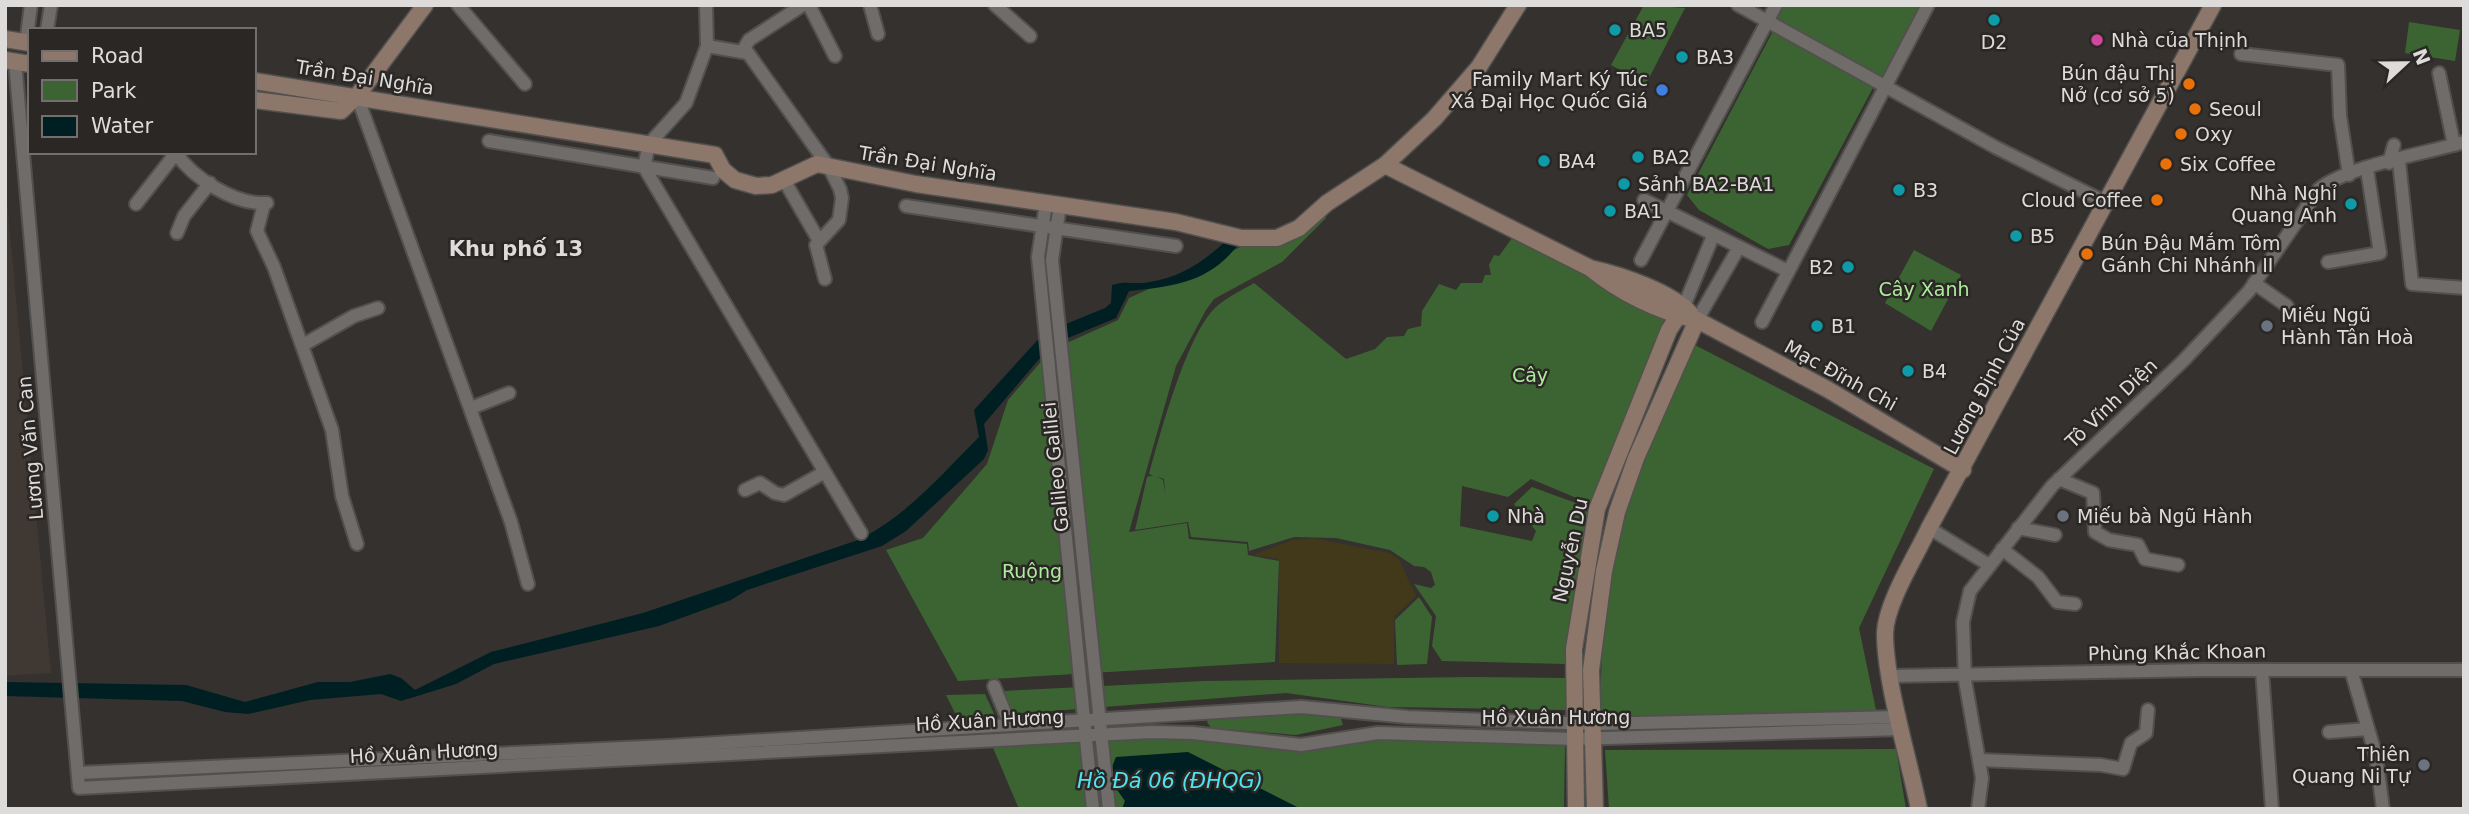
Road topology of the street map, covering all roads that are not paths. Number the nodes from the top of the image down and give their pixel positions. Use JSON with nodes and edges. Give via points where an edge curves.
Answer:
{"nodes":[{"id":1,"x":31,"y":5,"type":"edge"},
{"id":2,"x":51,"y":5,"type":"edge"},
{"id":3,"x":425,"y":5,"type":"edge"},
{"id":4,"x":458,"y":5,"type":"edge"},
{"id":5,"x":705,"y":5,"type":"edge"},
{"id":6,"x":803,"y":5,"type":"edge"},
{"id":7,"x":809,"y":5,"type":"edge"},
{"id":8,"x":870,"y":5,"type":"edge"},
{"id":9,"x":995,"y":5,"type":"edge"},
{"id":10,"x":1518,"y":5,"type":"edge"},
{"id":11,"x":1738,"y":5,"type":"edge"},
{"id":12,"x":1776,"y":5,"type":"edge"},
{"id":13,"x":1928,"y":5,"type":"edge"},
{"id":14,"x":2213,"y":5,"type":"edge"},
{"id":15,"x":1768,"y":21,"type":"junction"},
{"id":16,"x":29,"y":28,"type":"edge"},
{"id":17,"x":47,"y":28,"type":"edge"},
{"id":18,"x":878,"y":34,"type":"dead end"},
{"id":19,"x":1030,"y":36,"type":"dead end"},
{"id":20,"x":5,"y":39,"type":"edge"},
{"id":21,"x":28,"y":43,"type":"edge"},
{"id":22,"x":707,"y":46,"type":"junction"},
{"id":23,"x":742,"y":52,"type":"junction"},
{"id":24,"x":2241,"y":54,"type":"dead end"},
{"id":25,"x":835,"y":56,"type":"dead end"},
{"id":26,"x":17,"y":62,"type":"edge"},
{"id":27,"x":2439,"y":74,"type":"dead end"},
{"id":28,"x":256,"y":81,"type":"edge"},
{"id":29,"x":525,"y":84,"type":"dead end"},
{"id":30,"x":1885,"y":86,"type":"junction"},
{"id":31,"x":357,"y":96,"type":"junction"},
{"id":32,"x":256,"y":100,"type":"edge"},
{"id":33,"x":489,"y":141,"type":"dead end"},
{"id":34,"x":649,"y":144,"type":"junction"},
{"id":35,"x":2459,"y":144,"type":"edge"},
{"id":36,"x":2394,"y":145,"type":"dead end"},
{"id":37,"x":175,"y":154,"type":"edge"},
{"id":38,"x":177,"y":154,"type":"edge"},
{"id":39,"x":2394,"y":162,"type":"junction"},
{"id":40,"x":1385,"y":165,"type":"junction"},
{"id":41,"x":644,"y":167,"type":"junction"},
{"id":42,"x":829,"y":167,"type":"junction"},
{"id":43,"x":2367,"y":169,"type":"junction"},
{"id":44,"x":2349,"y":175,"type":"junction"},
{"id":45,"x":713,"y":178,"type":"dead end"},
{"id":46,"x":784,"y":180,"type":"junction"},
{"id":47,"x":210,"y":183,"type":"junction"},
{"id":48,"x":1644,"y":200,"type":"dead end"},
{"id":49,"x":2106,"y":203,"type":"junction"},
{"id":50,"x":136,"y":204,"type":"dead end"},
{"id":51,"x":1053,"y":204,"type":"junction"},
{"id":52,"x":906,"y":206,"type":"dead end"},
{"id":53,"x":1667,"y":212,"type":"junction"},
{"id":54,"x":1050,"y":228,"type":"junction"},
{"id":55,"x":177,"y":233,"type":"dead end"},
{"id":56,"x":1713,"y":236,"type":"junction"},
{"id":57,"x":818,"y":239,"type":"junction"},
{"id":58,"x":1176,"y":246,"type":"dead end"},
{"id":59,"x":1738,"y":249,"type":"junction"},
{"id":60,"x":1641,"y":260,"type":"dead end"},
{"id":61,"x":2328,"y":262,"type":"dead end"},
{"id":62,"x":1053,"y":271,"type":"junction"},
{"id":63,"x":1788,"y":271,"type":"junction"},
{"id":64,"x":1040,"y":272,"type":"junction"},
{"id":65,"x":824,"y":279,"type":"dead end"},
{"id":66,"x":2254,"y":283,"type":"junction"},
{"id":67,"x":2464,"y":288,"type":"edge"},
{"id":68,"x":2287,"y":306,"type":"dead end"},
{"id":69,"x":378,"y":308,"type":"dead end"},
{"id":70,"x":1682,"y":311,"type":"junction"},
{"id":71,"x":1696,"y":320,"type":"junction"},
{"id":72,"x":1762,"y":322,"type":"dead end"},
{"id":73,"x":303,"y":345,"type":"junction"},
{"id":74,"x":509,"y":393,"type":"dead end"},
{"id":75,"x":471,"y":408,"type":"junction"},
{"id":76,"x":1963,"y":470,"type":"junction"},
{"id":77,"x":823,"y":472,"type":"junction"},
{"id":78,"x":2059,"y":479,"type":"junction"},
{"id":79,"x":745,"y":490,"type":"dead end"},
{"id":80,"x":1929,"y":528,"type":"junction"},
{"id":81,"x":2018,"y":528,"type":"junction"},
{"id":82,"x":860,"y":533,"type":"dead end"},
{"id":83,"x":2055,"y":535,"type":"dead end"},
{"id":84,"x":357,"y":544,"type":"dead end"},
{"id":85,"x":2002,"y":549,"type":"junction"},
{"id":86,"x":1989,"y":565,"type":"junction"},
{"id":87,"x":2178,"y":565,"type":"dead end"},
{"id":88,"x":528,"y":584,"type":"dead end"},
{"id":89,"x":2075,"y":604,"type":"dead end"},
{"id":90,"x":1591,"y":670,"type":"junction"},
{"id":91,"x":2262,"y":670,"type":"junction"},
{"id":92,"x":2351,"y":670,"type":"junction"},
{"id":93,"x":2464,"y":670,"type":"edge"},
{"id":94,"x":1573,"y":671,"type":"junction"},
{"id":95,"x":1965,"y":675,"type":"junction"},
{"id":96,"x":1891,"y":676,"type":"junction"},
{"id":97,"x":994,"y":686,"type":"dead end"},
{"id":98,"x":2148,"y":710,"type":"dead end"},
{"id":99,"x":1193,"y":712,"type":"junction"},
{"id":100,"x":1352,"y":713,"type":"junction"},
{"id":101,"x":1101,"y":718,"type":"junction"},
{"id":102,"x":1083,"y":720,"type":"junction"},
{"id":103,"x":1901,"y":723,"type":"junction"},
{"id":104,"x":1010,"y":725,"type":"junction"},
{"id":105,"x":2368,"y":729,"type":"junction"},
{"id":106,"x":1574,"y":731,"type":"junction"},
{"id":107,"x":1593,"y":731,"type":"junction"},
{"id":108,"x":2329,"y":732,"type":"dead end"},
{"id":109,"x":1193,"y":733,"type":"junction"},
{"id":110,"x":1085,"y":734,"type":"junction"},
{"id":111,"x":1102,"y":734,"type":"junction"},
{"id":112,"x":1351,"y":736,"type":"junction"},
{"id":113,"x":669,"y":753,"type":"junction"},
{"id":114,"x":1980,"y":760,"type":"junction"},
{"id":115,"x":78,"y":773,"type":"junction"},
{"id":116,"x":79,"y":788,"type":"joint"},
{"id":117,"x":1093,"y":809,"type":"edge"},
{"id":118,"x":1109,"y":809,"type":"edge"},
{"id":119,"x":1576,"y":809,"type":"edge"},
{"id":120,"x":1595,"y":809,"type":"edge"},
{"id":121,"x":1919,"y":809,"type":"edge"},
{"id":122,"x":1978,"y":809,"type":"edge"},
{"id":123,"x":2272,"y":809,"type":"edge"},
{"id":124,"x":2383,"y":809,"type":"edge"}],
"edges":[{"from":1,"to":16,"type":"street"},
{"from":2,"to":17,"type":"street"},
{"from":3,"to":31,"type":"street"},
{"from":4,"to":29,"type":"street"},
{"from":5,"to":22,"type":"street"},
{"from":6,"to":23,"type":"street","via":[[749,40]]},
{"from":7,"to":25,"type":"street"},
{"from":8,"to":18,"type":"street"},
{"from":9,"to":19,"type":"street"},
{"from":10,"to":40,"type":"street","name":"Trần Đại Nghĩa","via":[[1479,67],[1434,119]]},
{"from":11,"to":15,"type":"street"},
{"from":12,"to":15,"type":"street"},
{"from":13,"to":30,"type":"street"},
{"from":14,"to":49,"type":"street","name":"Lương Định Của"},
{"from":15,"to":30,"type":"street"},
{"from":15,"to":53,"type":"street"},
{"from":20,"to":21,"type":"street"},
{"from":22,"to":23,"type":"street"},
{"from":22,"to":34,"type":"street","via":[[686,103]]},
{"from":23,"to":42,"type":"street","via":[[748,53]]},
{"from":24,"to":44,"type":"street","via":[[2338,65]]},
{"from":26,"to":115,"type":"street","name":"Lương Văn Can"},
{"from":27,"to":35,"type":"street"},
{"from":28,"to":31,"type":"street","name":"Trần Đại Nghĩa"},
{"from":30,"to":49,"type":"street"},
{"from":30,"to":63,"type":"street"},
{"from":31,"to":32,"type":"street","name":"Trần Đại Nghĩa","via":[[341,111]]},
{"from":31,"to":34,"type":"street","name":"Trần Đại Nghĩa"},
{"from":31,"to":75,"type":"street"},
{"from":33,"to":41,"type":"street"},
{"from":34,"to":41,"type":"street"},
{"from":34,"to":46,"type":"street","name":"Trần Đại Nghĩa","via":[[715,155],[735,180],[756,186]]},
{"from":35,"to":39,"type":"street","name":"Tô Vĩnh Diện"},
{"from":36,"to":39,"type":"street"},
{"from":37,"to":50,"type":"street"},
{"from":38,"to":47,"type":"street"},
{"from":39,"to":43,"type":"street","name":"Tô Vĩnh Diện"},
{"from":39,"to":67,"type":"street","via":[[2412,284]]},
{"from":40,"to":51,"type":"street","name":"Trần Đại Nghĩa","via":[[1327,203],[1299,228],[1278,238],[1241,238],[1176,222]]},
{"from":40,"to":70,"type":"street","name":"Mạc Đĩnh Chi","via":[[1590,268],[1610,285]]},
{"from":41,"to":45,"type":"street"},
{"from":41,"to":77,"type":"street"},
{"from":42,"to":46,"type":"street","name":"Trần Đại Nghĩa","via":[[817,164]]},
{"from":42,"to":51,"type":"street","name":"Trần Đại Nghĩa"},
{"from":42,"to":57,"type":"street","via":[[842,198],[841,213],[834,228]]},
{"from":43,"to":44,"type":"street","name":"Tô Vĩnh Diện"},
{"from":43,"to":61,"type":"street","via":[[2379,253]]},
{"from":44,"to":66,"type":"street","name":"Tô Vĩnh Diện","via":[[2319,189]]},
{"from":46,"to":57,"type":"street"},
{"from":47,"to":55,"type":"street"},
{"from":47,"to":73,"type":"street","via":[[265,206],[257,230]]},
{"from":48,"to":53,"type":"street"},
{"from":49,"to":76,"type":"street","name":"Lương Định Của"},
{"from":51,"to":54,"type":"street"},
{"from":52,"to":54,"type":"street"},
{"from":53,"to":56,"type":"street"},
{"from":53,"to":60,"type":"street"},
{"from":54,"to":58,"type":"street"},
{"from":54,"to":62,"type":"street","name":"Galileo Galilei"},
{"from":54,"to":64,"type":"street","name":"Galileo Galilei","via":[[1038,257]]},
{"from":56,"to":59,"type":"street"},
{"from":56,"to":70,"type":"street"},
{"from":57,"to":65,"type":"street"},
{"from":59,"to":63,"type":"street"},
{"from":59,"to":71,"type":"street"},
{"from":62,"to":64,"type":"street"},
{"from":62,"to":101,"type":"street","name":"Galileo Galilei"},
{"from":63,"to":72,"type":"street"},
{"from":64,"to":102,"type":"street","name":"Galileo Galilei"},
{"from":66,"to":68,"type":"street"},
{"from":66,"to":78,"type":"street","name":"Tô Vĩnh Diện","via":[[2183,361]]},
{"from":69,"to":73,"type":"street"},
{"from":70,"to":71,"type":"street","name":"Mạc Đĩnh Chi"},
{"from":70,"to":94,"type":"street","name":"Nguyễn Du","via":[[1669,330],[1597,509],[1577,620]]},
{"from":71,"to":76,"type":"street","name":"Mạc Đĩnh Chi","via":[[1827,389]]},
{"from":71,"to":90,"type":"street","name":"Nguyễn Du","via":[[1617,512]]},
{"from":73,"to":84,"type":"street","via":[[332,430],[342,496]]},
{"from":74,"to":75,"type":"street"},
{"from":75,"to":88,"type":"street"},
{"from":76,"to":80,"type":"street","name":"Lương Định Của"},
{"from":77,"to":79,"type":"street","via":[[784,495],[760,483]]},
{"from":77,"to":82,"type":"street"},
{"from":78,"to":81,"type":"street","name":"Tô Vĩnh Diện"},
{"from":78,"to":87,"type":"street","via":[[2093,493],[2095,532],[2109,540],[2138,545],[2145,559]]},
{"from":80,"to":86,"type":"street"},
{"from":80,"to":96,"type":"street","name":"Lương Định Của","via":[[1885,632]]},
{"from":81,"to":83,"type":"street"},
{"from":81,"to":85,"type":"street","name":"Tô Vĩnh Diện"},
{"from":85,"to":86,"type":"street","name":"Tô Vĩnh Diện"},
{"from":85,"to":89,"type":"street","via":[[2038,577],[2057,603]]},
{"from":86,"to":95,"type":"street","name":"Tô Vĩnh Diện","via":[[1965,605]]},
{"from":90,"to":94,"type":"street"},
{"from":90,"to":107,"type":"street","name":"Nguyễn Du"},
{"from":91,"to":92,"type":"street","name":"Phùng Khắc Khoan"},
{"from":91,"to":95,"type":"street","name":"Phùng Khắc Khoan"},
{"from":91,"to":123,"type":"street"},
{"from":92,"to":93,"type":"street","name":"Phùng Khắc Khoan"},
{"from":92,"to":105,"type":"street"},
{"from":94,"to":106,"type":"street","name":"Nguyễn Du"},
{"from":95,"to":96,"type":"street","name":"Phùng Khắc Khoan"},
{"from":95,"to":114,"type":"street","name":"Tô Vĩnh Diện"},
{"from":96,"to":103,"type":"street","name":"Lương Định Của"},
{"from":97,"to":104,"type":"street"},
{"from":98,"to":114,"type":"street","via":[[2146,733],[2131,743],[2123,769]]},
{"from":99,"to":100,"type":"street","name":"Hồ Xuân Hương","via":[[1301,707]]},
{"from":99,"to":101,"type":"street","name":"Hồ Xuân Hương"},
{"from":99,"to":109,"type":"street"},
{"from":100,"to":106,"type":"street","name":"Hồ Xuân Hương"},
{"from":100,"to":112,"type":"street"},
{"from":101,"to":102,"type":"street","name":"Hồ Xuân Hương"},
{"from":101,"to":111,"type":"street","name":"Galileo Galilei"},
{"from":102,"to":104,"type":"street","name":"Hồ Xuân Hương"},
{"from":102,"to":110,"type":"street","name":"Galileo Galilei"},
{"from":103,"to":107,"type":"street","name":"Hồ Xuân Hương"},
{"from":103,"to":121,"type":"street","name":"Lương Định Của"},
{"from":104,"to":113,"type":"street","name":"Hồ Xuân Hương"},
{"from":105,"to":108,"type":"street"},
{"from":105,"to":124,"type":"street"},
{"from":106,"to":107,"type":"street","name":"Hồ Xuân Hương"},
{"from":106,"to":112,"type":"street","name":"Hồ Xuân Hương"},
{"from":106,"to":119,"type":"street","name":"Nguyễn Du"},
{"from":107,"to":120,"type":"street","name":"Nguyễn Du"},
{"from":109,"to":111,"type":"street","name":"Hồ Xuân Hương"},
{"from":109,"to":112,"type":"street","name":"Hồ Xuân Hương","via":[[1301,745]]},
{"from":110,"to":111,"type":"street","name":"Hồ Xuân Hương"},
{"from":110,"to":113,"type":"street","name":"Hồ Xuân Hương"},
{"from":110,"to":117,"type":"street","name":"Galileo Galilei"},
{"from":111,"to":118,"type":"street","name":"Galileo Galilei"},
{"from":113,"to":115,"type":"street","name":"Hồ Xuân Hương"},
{"from":113,"to":116,"type":"street","name":"Hồ Xuân Hương"},
{"from":114,"to":122,"type":"street","name":"Tô Vĩnh Diện"},
{"from":115,"to":116,"type":"street","name":"Lương Văn Can"}]}
